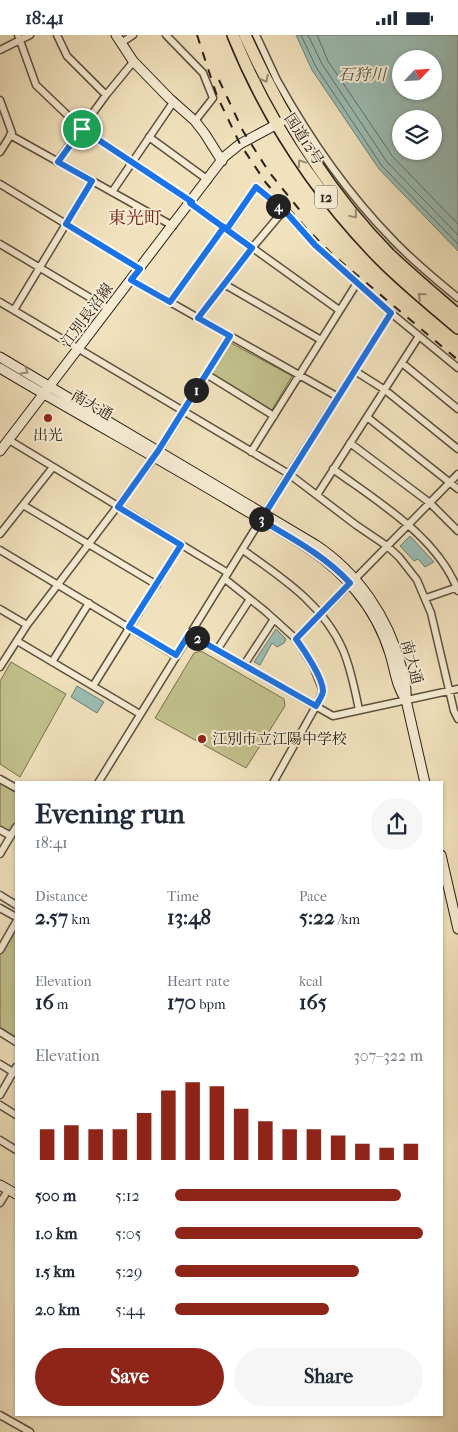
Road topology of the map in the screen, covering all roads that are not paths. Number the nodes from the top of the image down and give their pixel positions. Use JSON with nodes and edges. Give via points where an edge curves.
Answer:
{"nodes":[{"id":1,"x":30,"y":35,"type":"edge"},
{"id":2,"x":57,"y":35,"type":"edge"},
{"id":3,"x":133,"y":35,"type":"edge"},
{"id":4,"x":166,"y":35,"type":"edge"},
{"id":5,"x":233,"y":35,"type":"edge"},
{"id":6,"x":245,"y":35,"type":"edge"},
{"id":7,"x":256,"y":35,"type":"edge"},
{"id":8,"x":19,"y":38,"type":"edge"},
{"id":9,"x":118,"y":39,"type":"edge"},
{"id":10,"x":0,"y":50,"type":"edge"},
{"id":11,"x":134,"y":61,"type":"junction"},
{"id":12,"x":106,"y":95,"type":"junction"},
{"id":13,"x":0,"y":100,"type":"edge"},
{"id":14,"x":174,"y":101,"type":"junction"},
{"id":15,"x":195,"y":121,"type":"junction"},
{"id":16,"x":281,"y":122,"type":"junction"},
{"id":17,"x":82,"y":129,"type":"junction"},
{"id":18,"x":10,"y":135,"type":"junction"},
{"id":19,"x":149,"y":137,"type":"junction"},
{"id":20,"x":0,"y":152,"type":"edge"},
{"id":21,"x":222,"y":161,"type":"junction"},
{"id":22,"x":58,"y":162,"type":"junction"},
{"id":23,"x":132,"y":162,"type":"junction"},
{"id":24,"x":208,"y":180,"type":"junction"},
{"id":25,"x":92,"y":181,"type":"junction"},
{"id":26,"x":0,"y":184,"type":"edge"},
{"id":27,"x":112,"y":192,"type":"junction"},
{"id":28,"x":191,"y":202,"type":"junction"},
{"id":29,"x":284,"y":210,"type":"junction"},
{"id":30,"x":66,"y":224,"type":"junction"},
{"id":31,"x":173,"y":226,"type":"junction"},
{"id":32,"x":225,"y":228,"type":"junction"},
{"id":33,"x":0,"y":244,"type":"edge"},
{"id":34,"x":252,"y":248,"type":"junction"},
{"id":35,"x":40,"y":267,"type":"junction"},
{"id":36,"x":140,"y":269,"type":"junction"},
{"id":37,"x":131,"y":280,"type":"junction"},
{"id":38,"x":357,"y":283,"type":"junction"},
{"id":39,"x":224,"y":284,"type":"junction"},
{"id":40,"x":458,"y":299,"type":"edge"},
{"id":41,"x":0,"y":302,"type":"edge"},
{"id":42,"x":170,"y":302,"type":"junction"},
{"id":43,"x":109,"y":309,"type":"junction"},
{"id":44,"x":14,"y":310,"type":"junction"},
{"id":45,"x":339,"y":310,"type":"junction"},
{"id":46,"x":391,"y":313,"type":"junction"},
{"id":47,"x":458,"y":315,"type":"edge"},
{"id":48,"x":198,"y":318,"type":"junction"},
{"id":49,"x":458,"y":328,"type":"edge"},
{"id":50,"x":230,"y":336,"type":"junction"},
{"id":51,"x":419,"y":336,"type":"junction"},
{"id":52,"x":321,"y":340,"type":"junction"},
{"id":53,"x":78,"y":349,"type":"junction"},
{"id":54,"x":0,"y":357,"type":"edge"},
{"id":55,"x":402,"y":363,"type":"junction"},
{"id":56,"x":0,"y":368,"type":"edge"},
{"id":57,"x":458,"y":368,"type":"edge"},
{"id":58,"x":355,"y":371,"type":"junction"},
{"id":59,"x":206,"y":374,"type":"junction"},
{"id":60,"x":300,"y":375,"type":"junction"},
{"id":61,"x":50,"y":386,"type":"junction"},
{"id":62,"x":385,"y":389,"type":"junction"},
{"id":63,"x":44,"y":394,"type":"junction"},
{"id":64,"x":338,"y":397,"type":"junction"},
{"id":65,"x":458,"y":409,"type":"edge"},
{"id":66,"x":183,"y":411,"type":"junction"},
{"id":67,"x":274,"y":416,"type":"junction"},
{"id":68,"x":367,"y":417,"type":"junction"},
{"id":69,"x":350,"y":443,"type":"junction"},
{"id":70,"x":4,"y":444,"type":"edge"},
{"id":71,"x":458,"y":449,"type":"edge"},
{"id":72,"x":251,"y":452,"type":"junction"},
{"id":73,"x":157,"y":454,"type":"junction"},
{"id":74,"x":53,"y":467,"type":"junction"},
{"id":75,"x":333,"y":469,"type":"junction"},
{"id":76,"x":289,"y":474,"type":"junction"},
{"id":77,"x":458,"y":475,"type":"edge"},
{"id":78,"x":451,"y":482,"type":"junction"},
{"id":79,"x":458,"y":489,"type":"edge"},
{"id":80,"x":317,"y":495,"type":"junction"},
{"id":81,"x":430,"y":503,"type":"junction"},
{"id":82,"x":23,"y":505,"type":"junction"},
{"id":83,"x":118,"y":507,"type":"junction"},
{"id":84,"x":263,"y":517,"type":"junction"},
{"id":85,"x":408,"y":525,"type":"junction"},
{"id":86,"x":458,"y":531,"type":"edge"},
{"id":87,"x":0,"y":534,"type":"edge"},
{"id":88,"x":88,"y":545,"type":"junction"},
{"id":89,"x":181,"y":545,"type":"junction"},
{"id":90,"x":387,"y":546,"type":"junction"},
{"id":91,"x":0,"y":550,"type":"edge"},
{"id":92,"x":243,"y":550,"type":"junction"},
{"id":93,"x":227,"y":576,"type":"junction"},
{"id":94,"x":352,"y":581,"type":"junction"},
{"id":95,"x":58,"y":585,"type":"junction"},
{"id":96,"x":156,"y":585,"type":"junction"},
{"id":97,"x":458,"y":588,"type":"edge"},
{"id":98,"x":426,"y":598,"type":"junction"},
{"id":99,"x":250,"y":599,"type":"junction"},
{"id":100,"x":89,"y":603,"type":"junction"},
{"id":101,"x":0,"y":609,"type":"edge"},
{"id":102,"x":321,"y":614,"type":"junction"},
{"id":103,"x":274,"y":619,"type":"junction"},
{"id":104,"x":27,"y":625,"type":"junction"},
{"id":105,"x":129,"y":627,"type":"junction"},
{"id":106,"x":189,"y":634,"type":"junction"},
{"id":107,"x":296,"y":639,"type":"junction"},
{"id":108,"x":17,"y":641,"type":"junction"},
{"id":109,"x":217,"y":650,"type":"junction"},
{"id":110,"x":176,"y":655,"type":"junction"},
{"id":111,"x":52,"y":662,"type":"junction"},
{"id":112,"x":244,"y":665,"type":"junction"},
{"id":113,"x":0,"y":667,"type":"edge"},
{"id":114,"x":93,"y":686,"type":"junction"},
{"id":115,"x":458,"y":689,"type":"edge"},
{"id":116,"x":449,"y":691,"type":"junction"},
{"id":117,"x":406,"y":700,"type":"junction"},
{"id":118,"x":316,"y":706,"type":"junction"},
{"id":119,"x":359,"y":710,"type":"junction"},
{"id":120,"x":140,"y":714,"type":"junction"},
{"id":121,"x":458,"y":719,"type":"edge"},
{"id":122,"x":0,"y":779,"type":"edge"},
{"id":123,"x":99,"y":781,"type":"edge"},
{"id":124,"x":273,"y":781,"type":"edge"},
{"id":125,"x":425,"y":781,"type":"edge"},
{"id":126,"x":15,"y":788,"type":"edge"},
{"id":127,"x":15,"y":828,"type":"edge"},
{"id":128,"x":0,"y":830,"type":"edge"},
{"id":129,"x":10,"y":836,"type":"junction"},
{"id":130,"x":0,"y":854,"type":"edge"},
{"id":131,"x":443,"y":864,"type":"edge"},
{"id":132,"x":0,"y":895,"type":"edge"},
{"id":133,"x":15,"y":904,"type":"edge"},
{"id":134,"x":0,"y":908,"type":"edge"},
{"id":135,"x":15,"y":916,"type":"edge"},
{"id":136,"x":15,"y":924,"type":"edge"},
{"id":137,"x":458,"y":929,"type":"edge"},
{"id":138,"x":0,"y":950,"type":"edge"},
{"id":139,"x":0,"y":1032,"type":"edge"},
{"id":140,"x":15,"y":1041,"type":"edge"},
{"id":141,"x":0,"y":1064,"type":"edge"},
{"id":142,"x":15,"y":1071,"type":"edge"},
{"id":143,"x":0,"y":1095,"type":"edge"},
{"id":144,"x":0,"y":1105,"type":"edge"},
{"id":145,"x":15,"y":1114,"type":"edge"},
{"id":146,"x":0,"y":1140,"type":"edge"},
{"id":147,"x":15,"y":1149,"type":"edge"},
{"id":148,"x":8,"y":1190,"type":"edge"},
{"id":149,"x":0,"y":1203,"type":"edge"},
{"id":150,"x":0,"y":1415,"type":"edge"},
{"id":151,"x":30,"y":1432,"type":"edge"}],
"edges":[{"from":1,"to":8,"type":"street"},
{"from":2,"to":12,"type":"street","via":[[67,56]]},
{"from":3,"to":9,"type":"street"},
{"from":4,"to":15,"type":"street","via":[[203,73],[213,98]]},
{"from":5,"to":16,"type":"highway","name":"国道12号","number":"12","via":[[257,88]]},
{"from":6,"to":16,"type":"highway","name":"国道12号","number":"12","one_way":true},
{"from":7,"to":40,"type":"street","via":[[295,110],[350,191],[392,240]]},
{"from":8,"to":10,"type":"street"},
{"from":8,"to":17,"type":"street","via":[[36,85]]},
{"from":9,"to":11,"type":"street"},
{"from":11,"to":12,"type":"street"},
{"from":11,"to":14,"type":"street"},
{"from":12,"to":17,"type":"street"},
{"from":13,"to":18,"type":"street"},
{"from":14,"to":15,"type":"street"},
{"from":14,"to":19,"type":"street"},
{"from":15,"to":21,"type":"street"},
{"from":16,"to":21,"type":"street","name":"江別長沼線","via":[[240,144]]},
{"from":16,"to":47,"type":"highway","name":"国道12号","number":"12","one_way":true,"via":[[389,254]]},
{"from":49,"to":16,"type":"highway","name":"国道12号","number":"12","one_way":true,"via":[[366,244],[318,187],[286,141]]},
{"from":17,"to":22,"type":"street"},
{"from":17,"to":23,"type":"street"},
{"from":18,"to":20,"type":"street"},
{"from":18,"to":22,"type":"street"},
{"from":19,"to":23,"type":"street"},
{"from":19,"to":24,"type":"street"},
{"from":21,"to":24,"type":"street","name":"江別長沼線"},
{"from":22,"to":25,"type":"street"},
{"from":23,"to":27,"type":"street"},
{"from":23,"to":28,"type":"street"},
{"from":24,"to":28,"type":"street","name":"江別長沼線"},
{"from":25,"to":27,"type":"street"},
{"from":25,"to":30,"type":"street"},
{"from":26,"to":30,"type":"street"},
{"from":27,"to":31,"type":"street"},
{"from":28,"to":31,"type":"street","name":"江別長沼線"},
{"from":28,"to":32,"type":"street"},
{"from":29,"to":32,"type":"street","via":[[256,187]]},
{"from":29,"to":34,"type":"street"},
{"from":29,"to":38,"type":"street","via":[[315,245]]},
{"from":30,"to":35,"type":"street"},
{"from":30,"to":36,"type":"street"},
{"from":31,"to":36,"type":"street","name":"江別長沼線"},
{"from":32,"to":34,"type":"street"},
{"from":32,"to":42,"type":"street"},
{"from":33,"to":35,"type":"street"},
{"from":34,"to":39,"type":"street"},
{"from":34,"to":45,"type":"street"},
{"from":35,"to":43,"type":"street"},
{"from":35,"to":44,"type":"street"},
{"from":36,"to":37,"type":"street","name":"江別長沼線"},
{"from":37,"to":42,"type":"street"},
{"from":37,"to":43,"type":"street","name":"江別長沼線"},
{"from":38,"to":45,"type":"street"},
{"from":38,"to":46,"type":"street"},
{"from":39,"to":48,"type":"street"},
{"from":39,"to":52,"type":"street"},
{"from":41,"to":44,"type":"street"},
{"from":42,"to":48,"type":"street"},
{"from":43,"to":53,"type":"street","name":"江別長沼線"},
{"from":44,"to":53,"type":"street"},
{"from":45,"to":52,"type":"street"},
{"from":46,"to":51,"type":"street"},
{"from":46,"to":58,"type":"street"},
{"from":48,"to":50,"type":"street"},
{"from":50,"to":59,"type":"street"},
{"from":50,"to":60,"type":"street"},
{"from":51,"to":55,"type":"street"},
{"from":51,"to":57,"type":"street"},
{"from":52,"to":60,"type":"street"},
{"from":53,"to":61,"type":"street","name":"江別長沼線"},
{"from":53,"to":66,"type":"street"},
{"from":54,"to":61,"type":"street","name":"南大通","one_way":true},
{"from":55,"to":62,"type":"street"},
{"from":55,"to":65,"type":"street"},
{"from":56,"to":63,"type":"street","name":"南大通"},
{"from":58,"to":62,"type":"street"},
{"from":58,"to":64,"type":"street"},
{"from":59,"to":66,"type":"street"},
{"from":59,"to":67,"type":"street"},
{"from":60,"to":64,"type":"street"},
{"from":60,"to":67,"type":"street"},
{"from":61,"to":63,"type":"street","name":"江別長沼線"},
{"from":61,"to":73,"type":"street","name":"南大通"},
{"from":62,"to":68,"type":"street"},
{"from":62,"to":71,"type":"street"},
{"from":63,"to":70,"type":"street","name":"江別長沼線"},
{"from":63,"to":73,"type":"street","name":"南大通"},
{"from":64,"to":76,"type":"street"},
{"from":66,"to":72,"type":"street"},
{"from":66,"to":73,"type":"street"},
{"from":67,"to":72,"type":"street"},
{"from":68,"to":69,"type":"street"},
{"from":68,"to":78,"type":"street"},
{"from":69,"to":75,"type":"street"},
{"from":69,"to":81,"type":"street"},
{"from":70,"to":74,"type":"street"},
{"from":72,"to":76,"type":"street"},
{"from":73,"to":83,"type":"street"},
{"from":73,"to":84,"type":"street","name":"南大通"},
{"from":74,"to":82,"type":"street"},
{"from":74,"to":83,"type":"street"},
{"from":75,"to":80,"type":"street"},
{"from":75,"to":85,"type":"street"},
{"from":76,"to":80,"type":"street"},
{"from":76,"to":84,"type":"street"},
{"from":77,"to":78,"type":"street"},
{"from":78,"to":79,"type":"street"},
{"from":78,"to":81,"type":"street"},
{"from":80,"to":90,"type":"street"},
{"from":81,"to":85,"type":"street"},
{"from":81,"to":86,"type":"street"},
{"from":82,"to":87,"type":"street"},
{"from":82,"to":88,"type":"street"},
{"from":83,"to":88,"type":"street"},
{"from":83,"to":89,"type":"street"},
{"from":84,"to":92,"type":"street"},
{"from":84,"to":94,"type":"street","name":"南大通","via":[[324,550]]},
{"from":85,"to":90,"type":"street"},
{"from":85,"to":97,"type":"street","via":[[438,554]]},
{"from":88,"to":95,"type":"street"},
{"from":88,"to":96,"type":"street"},
{"from":89,"to":93,"type":"street"},
{"from":89,"to":96,"type":"street"},
{"from":90,"to":94,"type":"street"},
{"from":90,"to":98,"type":"street","via":[[414,575]]},
{"from":91,"to":95,"type":"street"},
{"from":92,"to":93,"type":"street"},
{"from":92,"to":102,"type":"street","via":[[292,585]]},
{"from":93,"to":99,"type":"street"},
{"from":93,"to":106,"type":"street"},
{"from":94,"to":102,"type":"street"},
{"from":94,"to":117,"type":"street","name":"南大通","via":[[374,605],[391,635],[407,690]]},
{"from":95,"to":100,"type":"street"},
{"from":95,"to":104,"type":"street"},
{"from":96,"to":105,"type":"street"},
{"from":97,"to":98,"type":"street"},
{"from":98,"to":116,"type":"street"},
{"from":99,"to":103,"type":"street"},
{"from":99,"to":109,"type":"street"},
{"from":100,"to":105,"type":"street"},
{"from":100,"to":111,"type":"street"},
{"from":101,"to":104,"type":"street"},
{"from":102,"to":107,"type":"street"},
{"from":102,"to":119,"type":"street","via":[[342,649]]},
{"from":103,"to":107,"type":"street"},
{"from":103,"to":112,"type":"street"},
{"from":104,"to":108,"type":"street"},
{"from":105,"to":110,"type":"street"},
{"from":105,"to":114,"type":"street"},
{"from":106,"to":109,"type":"street"},
{"from":106,"to":110,"type":"street"},
{"from":107,"to":118,"type":"street","via":[[322,688],[323,693]]},
{"from":108,"to":111,"type":"street"},
{"from":108,"to":113,"type":"street"},
{"from":109,"to":112,"type":"street"},
{"from":110,"to":120,"type":"street"},
{"from":111,"to":114,"type":"street"},
{"from":112,"to":118,"type":"street"},
{"from":114,"to":120,"type":"street"},
{"from":115,"to":116,"type":"street"},
{"from":116,"to":117,"type":"street"},
{"from":116,"to":121,"type":"street"},
{"from":117,"to":119,"type":"street"},
{"from":117,"to":125,"type":"street","name":"南大通"},
{"from":118,"to":119,"type":"street","via":[[333,715]]},
{"from":118,"to":124,"type":"street"},
{"from":120,"to":123,"type":"street"},
{"from":122,"to":126,"type":"street"},
{"from":127,"to":129,"type":"street"},
{"from":128,"to":129,"type":"street"},
{"from":129,"to":130,"type":"street"},
{"from":131,"to":137,"type":"street"},
{"from":132,"to":133,"type":"street"},
{"from":134,"to":135,"type":"street"},
{"from":136,"to":138,"type":"street"},
{"from":139,"to":140,"type":"street"},
{"from":141,"to":142,"type":"street"},
{"from":142,"to":143,"type":"street"},
{"from":144,"to":145,"type":"street"},
{"from":146,"to":147,"type":"street"},
{"from":148,"to":149,"type":"street"},
{"from":150,"to":151,"type":"street"}]}
